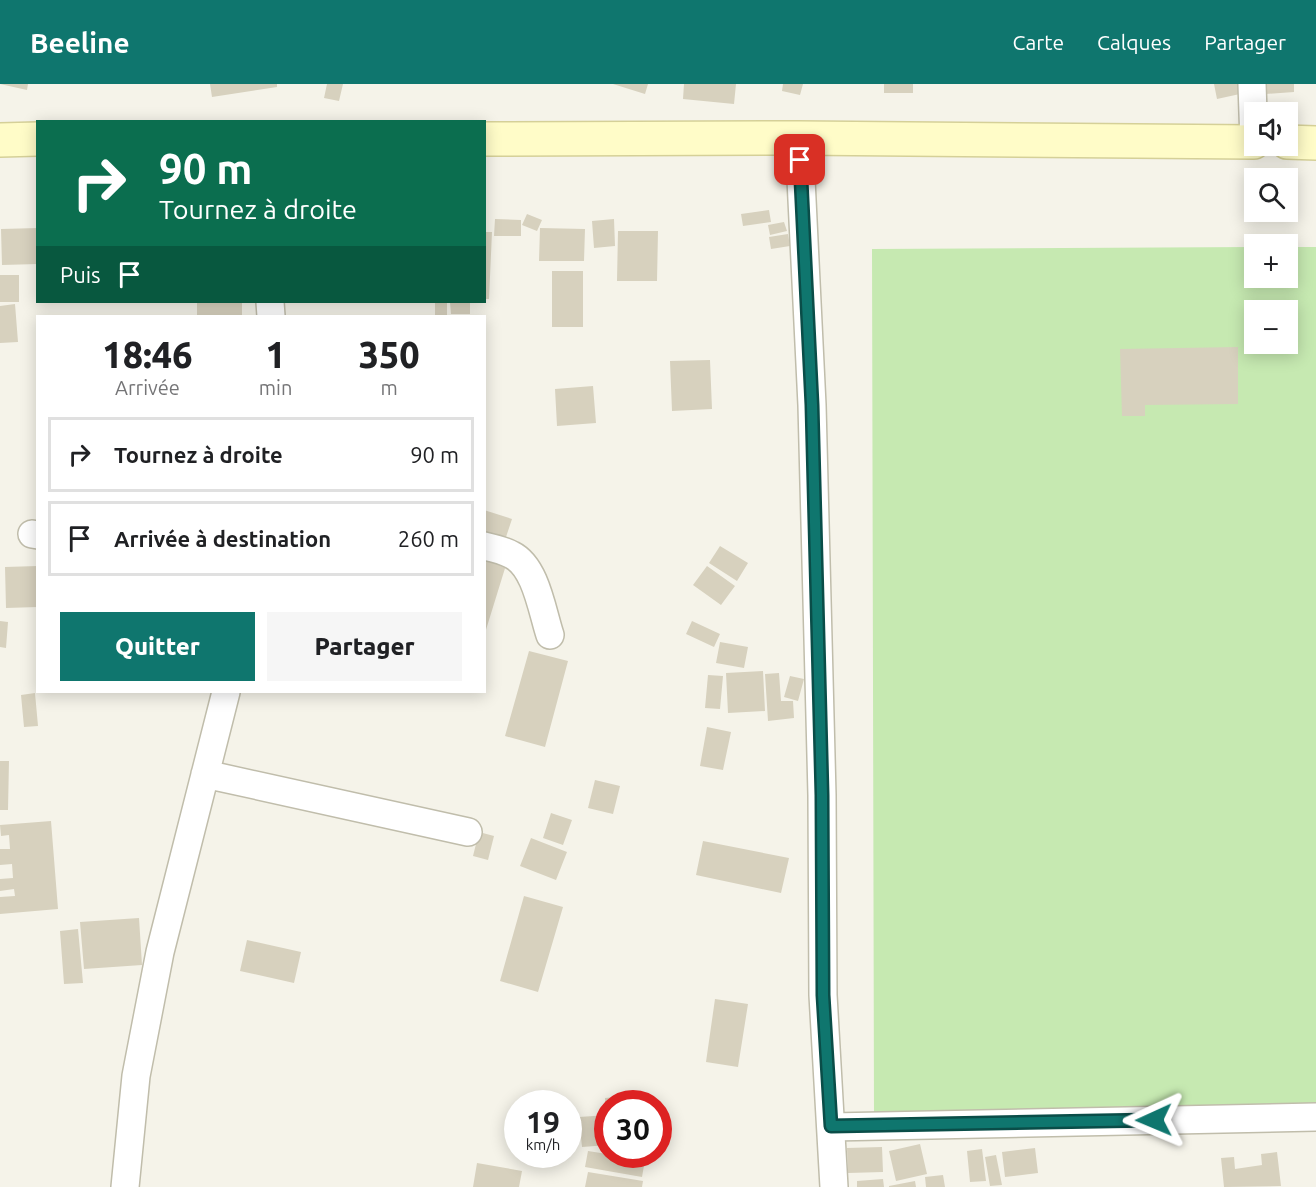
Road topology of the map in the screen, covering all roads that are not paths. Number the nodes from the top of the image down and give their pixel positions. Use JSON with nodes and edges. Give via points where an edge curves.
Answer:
{"nodes":[{"id":1,"x":1252,"y":84,"type":"edge"},
{"id":2,"x":1253,"y":102,"type":"edge"},
{"id":3,"x":799,"y":138,"type":"junction"},
{"id":4,"x":36,"y":139,"type":"edge"},
{"id":5,"x":486,"y":139,"type":"edge"},
{"id":6,"x":0,"y":140,"type":"edge"},
{"id":7,"x":1244,"y":142,"type":"edge"},
{"id":8,"x":1298,"y":142,"type":"edge"},
{"id":9,"x":1316,"y":143,"type":"edge"},
{"id":10,"x":486,"y":547,"type":"edge"},
{"id":11,"x":550,"y":635,"type":"dead end"},
{"id":12,"x":226,"y":693,"type":"edge"},
{"id":13,"x":205,"y":774,"type":"junction"},
{"id":14,"x":468,"y":832,"type":"dead end"},
{"id":15,"x":1316,"y":1117,"type":"edge"},
{"id":16,"x":831,"y":1126,"type":"junction"},
{"id":17,"x":125,"y":1187,"type":"edge"},
{"id":18,"x":834,"y":1187,"type":"edge"}],
"edges":[{"from":1,"to":2,"type":"street"},
{"from":3,"to":5,"type":"street"},
{"from":3,"to":7,"type":"street"},
{"from":3,"to":16,"type":"street","via":[[812,405],[823,995]]},
{"from":4,"to":6,"type":"street"},
{"from":8,"to":9,"type":"street"},
{"from":10,"to":11,"type":"street","via":[[514,555],[525,566]]},
{"from":12,"to":13,"type":"street"},
{"from":13,"to":14,"type":"street"},
{"from":13,"to":17,"type":"street","via":[[160,951],[136,1076]]},
{"from":15,"to":16,"type":"street"},
{"from":16,"to":18,"type":"street"}]}
